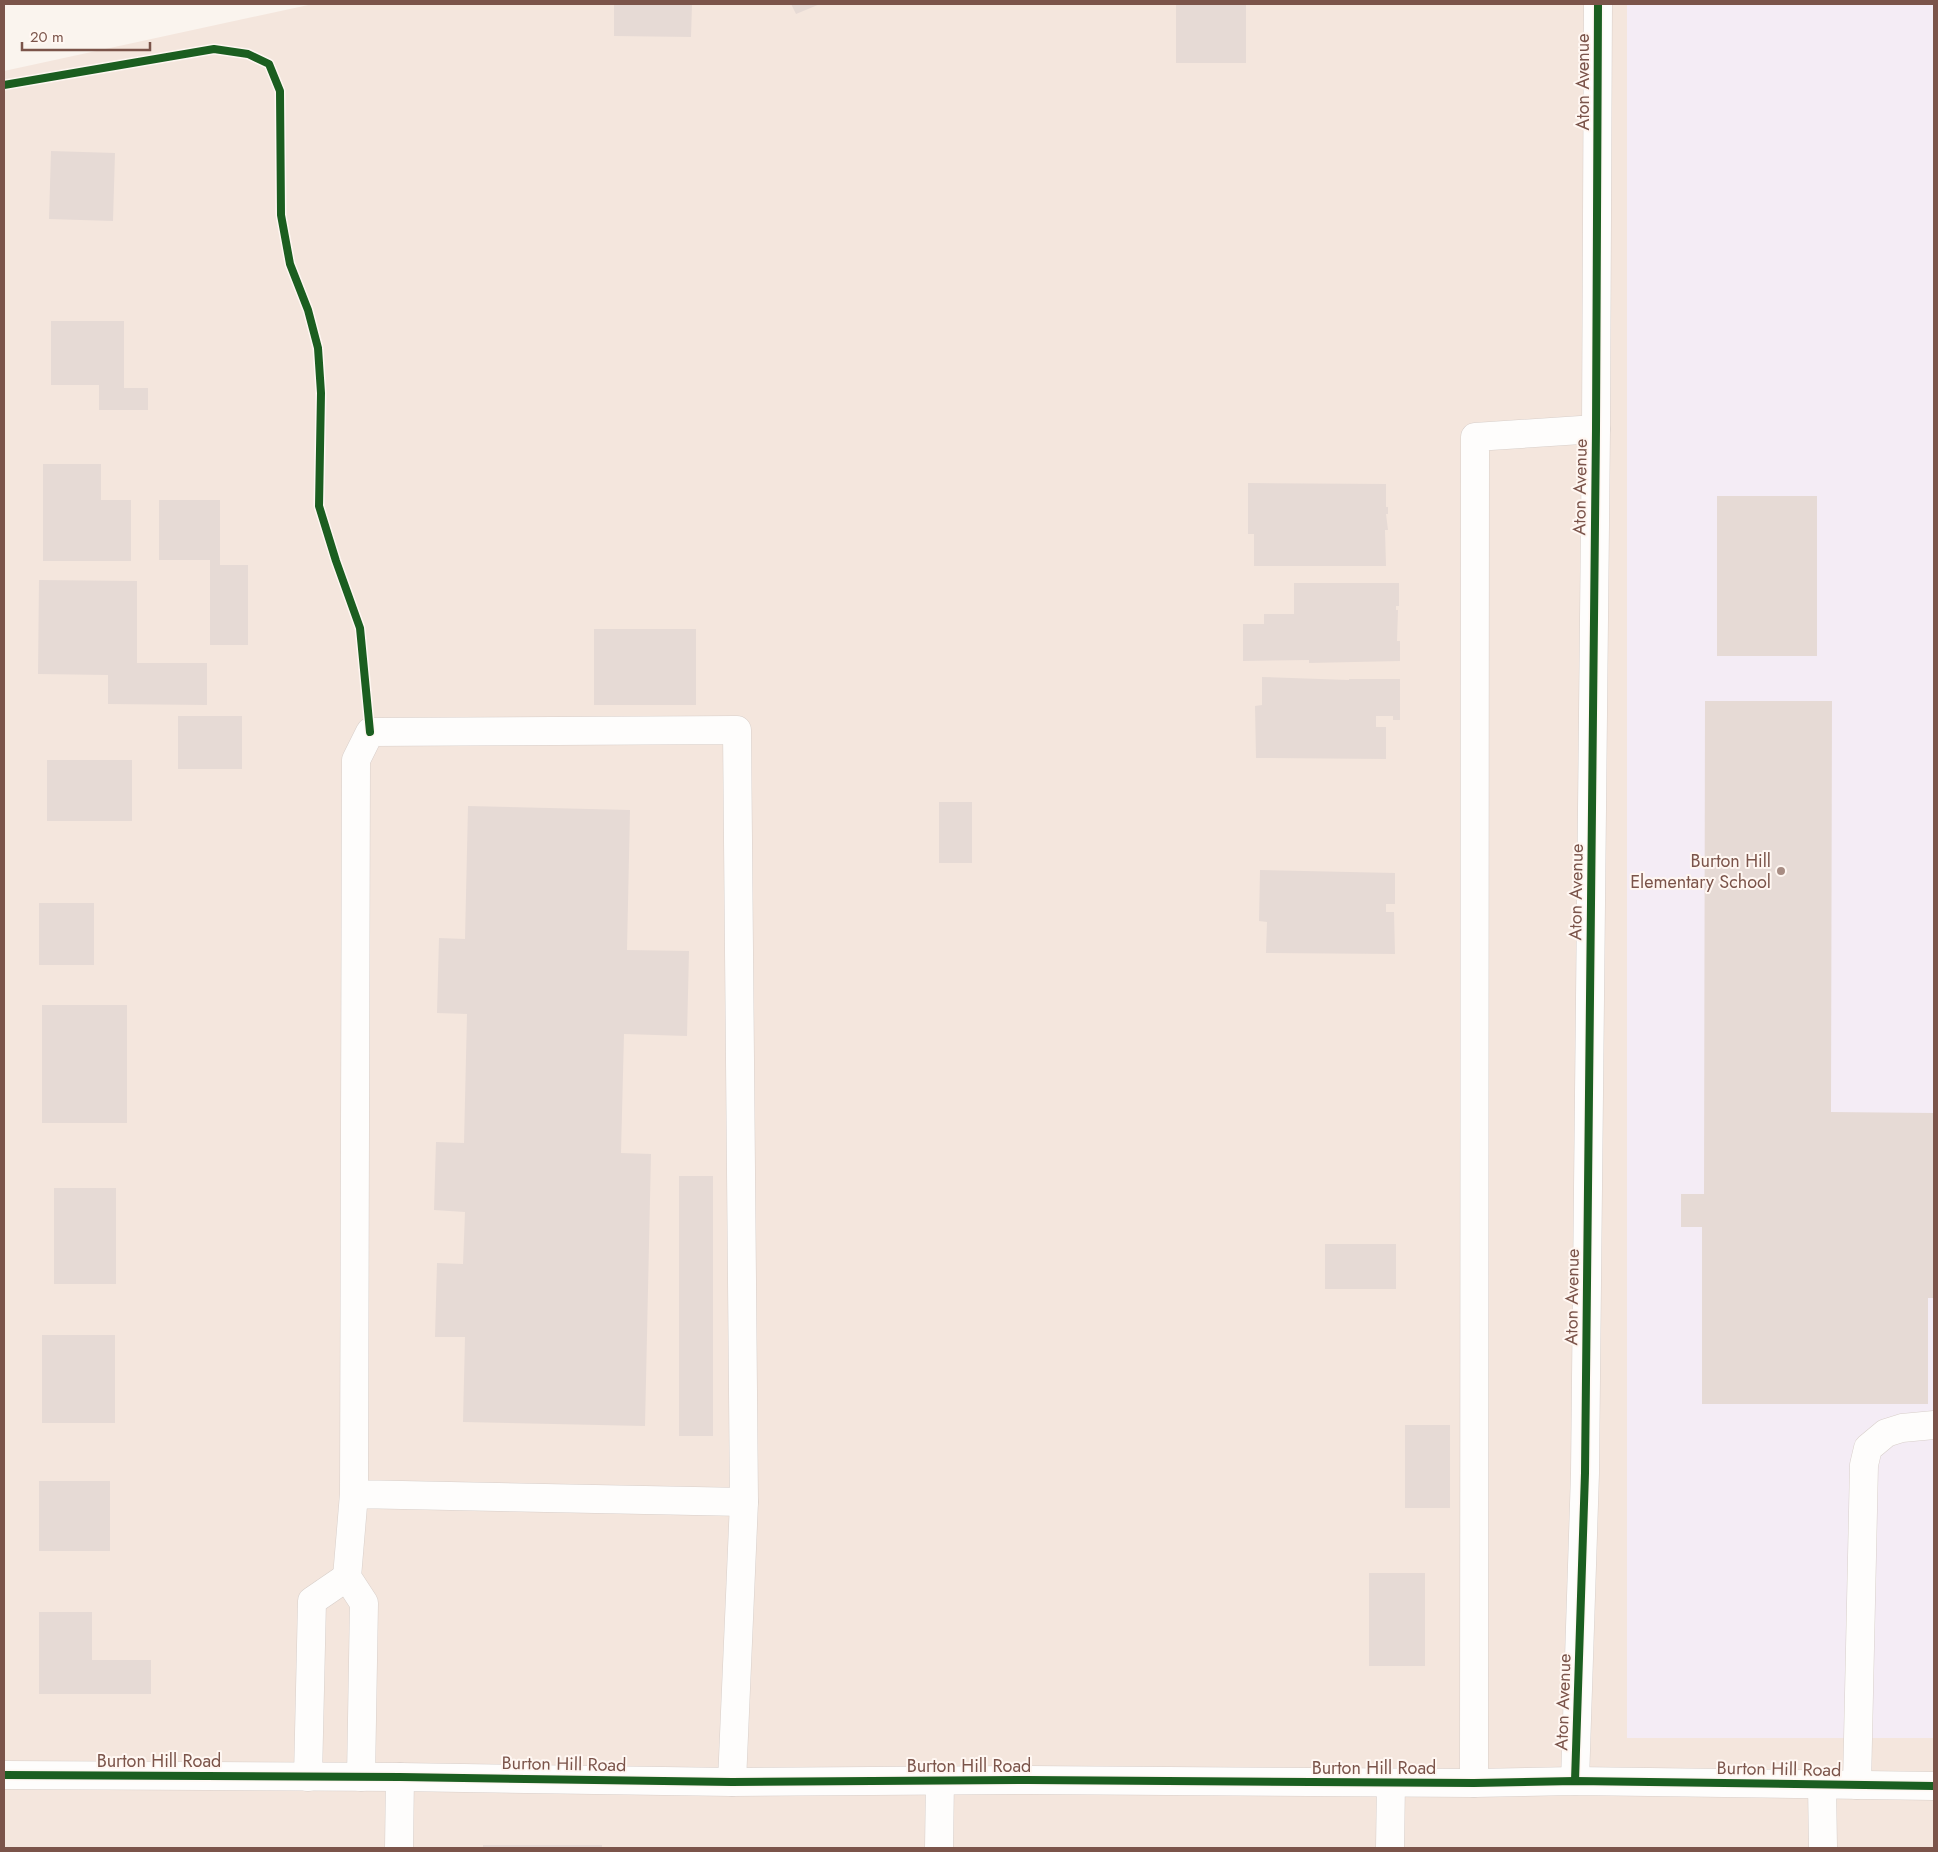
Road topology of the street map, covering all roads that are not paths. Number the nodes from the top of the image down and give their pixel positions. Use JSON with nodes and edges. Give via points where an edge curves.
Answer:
{"nodes":[{"id":1,"x":1598,"y":4,"type":"edge"},
{"id":2,"x":1596,"y":429,"type":"junction"},
{"id":3,"x":1934,"y":1425,"type":"edge"},
{"id":4,"x":354,"y":1494,"type":"junction"},
{"id":5,"x":744,"y":1502,"type":"junction"},
{"id":6,"x":347,"y":1577,"type":"junction"},
{"id":7,"x":4,"y":1775,"type":"edge"},
{"id":8,"x":361,"y":1777,"type":"junction"},
{"id":9,"x":400,"y":1777,"type":"junction"},
{"id":10,"x":308,"y":1778,"type":"junction"},
{"id":11,"x":940,"y":1780,"type":"junction"},
{"id":12,"x":1575,"y":1781,"type":"junction"},
{"id":13,"x":732,"y":1782,"type":"junction"},
{"id":14,"x":1390,"y":1783,"type":"junction"},
{"id":15,"x":1474,"y":1783,"type":"junction"},
{"id":16,"x":1822,"y":1785,"type":"junction"},
{"id":17,"x":1857,"y":1785,"type":"junction"},
{"id":18,"x":1934,"y":1786,"type":"edge"},
{"id":19,"x":399,"y":1848,"type":"edge"},
{"id":20,"x":939,"y":1848,"type":"edge"},
{"id":21,"x":1390,"y":1848,"type":"edge"},
{"id":22,"x":1823,"y":1848,"type":"edge"}],
"edges":[{"from":1,"to":2,"type":"street","name":"Aton Avenue"},
{"from":2,"to":12,"type":"street","name":"Aton Avenue","via":[[1585,1474]]},
{"from":2,"to":15,"type":"street","via":[[1475,437]]},
{"from":3,"to":17,"type":"street","via":[[1886,1433],[1868,1448],[1864,1464]]},
{"from":4,"to":5,"type":"street"},
{"from":4,"to":5,"type":"street","via":[[356,760],[370,732],[737,730]]},
{"from":4,"to":6,"type":"street"},
{"from":5,"to":13,"type":"street"},
{"from":6,"to":8,"type":"street","via":[[364,1603]]},
{"from":6,"to":10,"type":"street","via":[[312,1601]]},
{"from":7,"to":10,"type":"street","name":"Burton Hill Road"},
{"from":8,"to":9,"type":"street","name":"Burton Hill Road"},
{"from":8,"to":10,"type":"street","name":"Burton Hill Road"},
{"from":9,"to":13,"type":"street","name":"Burton Hill Road"},
{"from":9,"to":19,"type":"street"},
{"from":11,"to":13,"type":"street","name":"Burton Hill Road"},
{"from":11,"to":14,"type":"street","name":"Burton Hill Road"},
{"from":11,"to":20,"type":"street"},
{"from":12,"to":15,"type":"street","name":"Burton Hill Road"},
{"from":12,"to":16,"type":"street","name":"Burton Hill Road"},
{"from":14,"to":15,"type":"street","name":"Burton Hill Road"},
{"from":14,"to":21,"type":"street"},
{"from":16,"to":17,"type":"street","name":"Burton Hill Road"},
{"from":16,"to":22,"type":"street"},
{"from":17,"to":18,"type":"street","name":"Burton Hill Road"}]}
